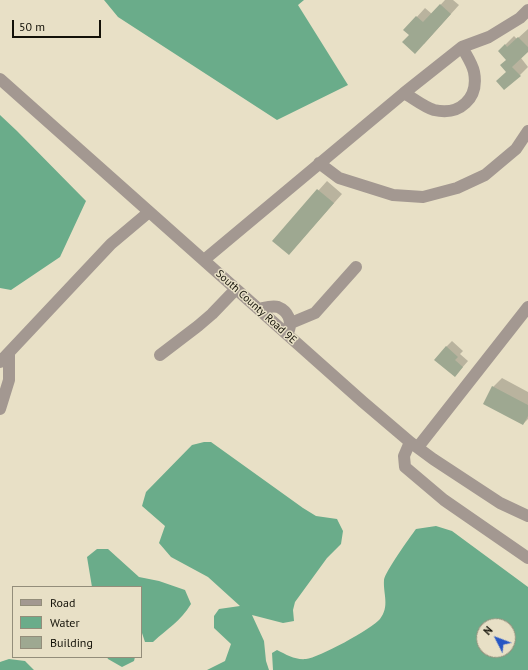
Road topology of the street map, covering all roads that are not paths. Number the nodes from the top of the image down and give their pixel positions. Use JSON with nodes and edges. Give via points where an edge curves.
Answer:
{"nodes":[{"id":1,"x":528,"y":10,"type":"edge"},
{"id":2,"x":462,"y":47,"type":"junction"},
{"id":3,"x":0,"y":79,"type":"edge"},
{"id":4,"x":404,"y":93,"type":"junction"},
{"id":5,"x":528,"y":131,"type":"edge"},
{"id":6,"x":320,"y":163,"type":"junction"},
{"id":7,"x":149,"y":212,"type":"junction"},
{"id":8,"x":204,"y":260,"type":"junction"},
{"id":9,"x":356,"y":267,"type":"dead end"},
{"id":10,"x":236,"y":289,"type":"junction"},
{"id":11,"x":528,"y":307,"type":"edge"},
{"id":12,"x":259,"y":309,"type":"junction"},
{"id":13,"x":291,"y":323,"type":"junction"},
{"id":14,"x":288,"y":335,"type":"junction"},
{"id":15,"x":160,"y":355,"type":"dead end"},
{"id":16,"x":4,"y":358,"type":"edge"},
{"id":17,"x":0,"y":409,"type":"edge"},
{"id":18,"x":414,"y":444,"type":"junction"},
{"id":19,"x":528,"y":516,"type":"edge"},
{"id":20,"x":528,"y":558,"type":"edge"}],
"edges":[{"from":1,"to":2,"type":"street","via":[[520,18],[489,37]]},
{"from":2,"to":4,"type":"street"},
{"from":2,"to":4,"type":"street","via":[[474,71],[475,87],[467,104],[451,112],[433,110]]},
{"from":3,"to":7,"type":"street","name":"South County Road 9E"},
{"from":4,"to":6,"type":"street"},
{"from":5,"to":6,"type":"street","via":[[516,149],[485,175],[457,188],[423,197],[393,195],[339,178]]},
{"from":6,"to":8,"type":"street"},
{"from":7,"to":8,"type":"street","name":"South County Road 9E"},
{"from":7,"to":16,"type":"street","via":[[110,244]]},
{"from":8,"to":10,"type":"street","name":"South County Road 9E"},
{"from":9,"to":13,"type":"street","via":[[315,313]]},
{"from":10,"to":12,"type":"street","name":"South County Road 9E"},
{"from":10,"to":15,"type":"street","via":[[202,322]]},
{"from":11,"to":18,"type":"street"},
{"from":12,"to":13,"type":"street","via":[[277,307],[287,314]]},
{"from":12,"to":14,"type":"street","name":"South County Road 9E"},
{"from":13,"to":14,"type":"street"},
{"from":14,"to":18,"type":"street","name":"South County Road 9E"},
{"from":16,"to":17,"type":"street","via":[[8,380]]},
{"from":18,"to":19,"type":"street","name":"South County Road 9E","via":[[500,503]]},
{"from":18,"to":20,"type":"street","via":[[404,456],[405,467],[444,500]]}]}
